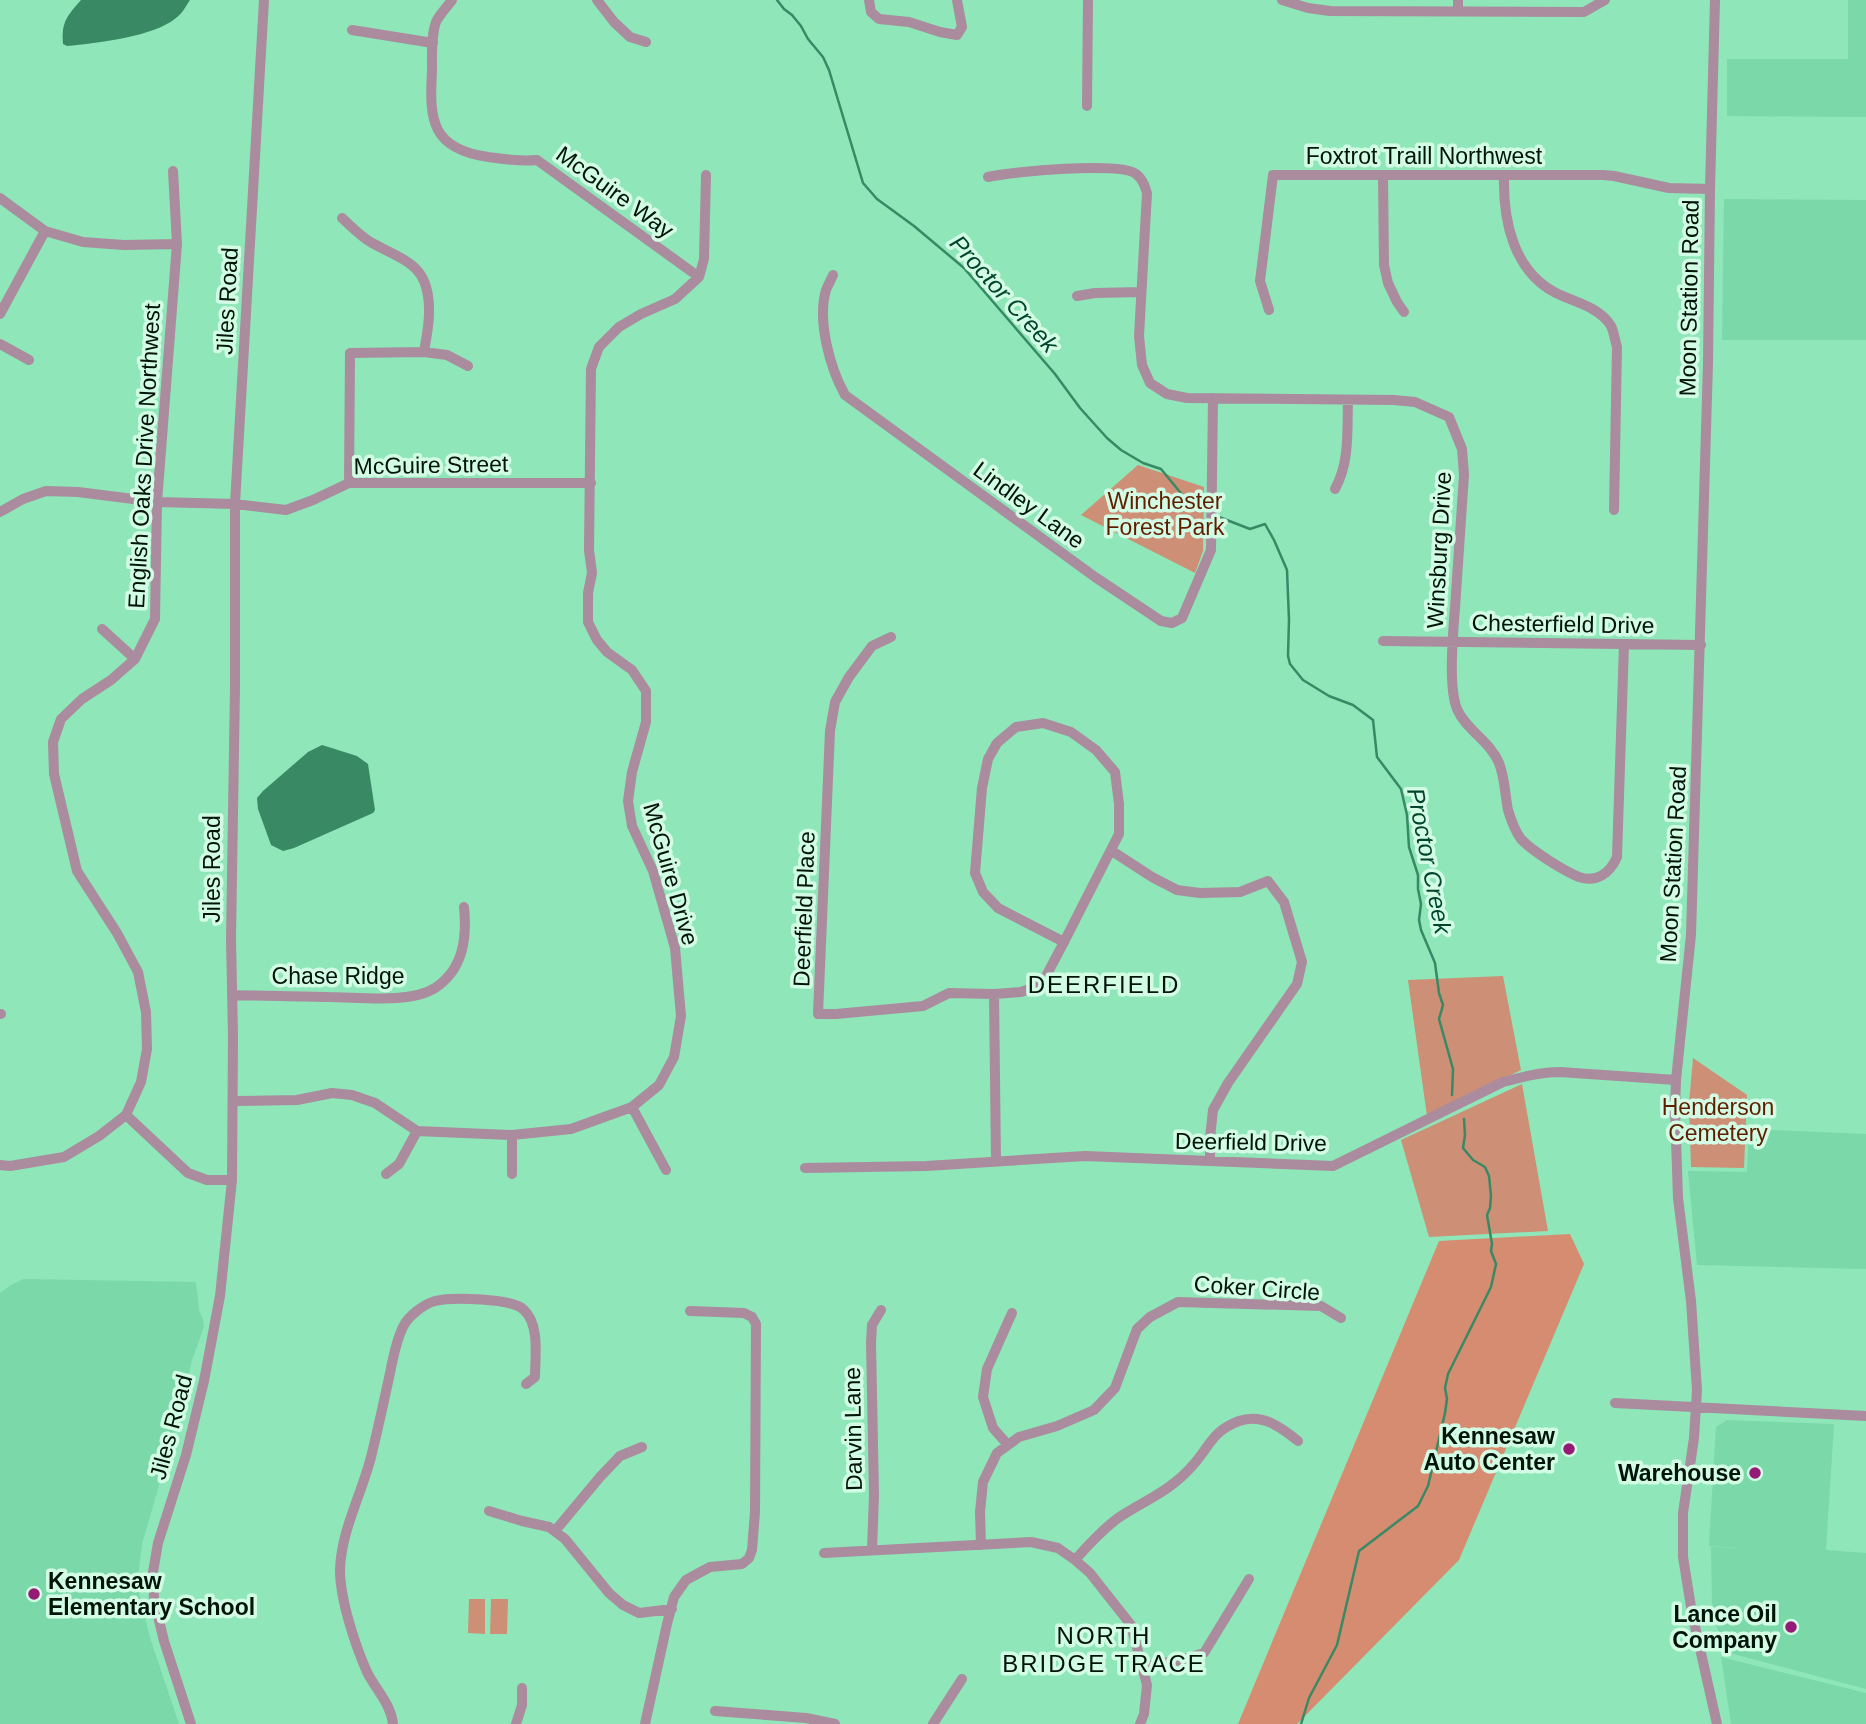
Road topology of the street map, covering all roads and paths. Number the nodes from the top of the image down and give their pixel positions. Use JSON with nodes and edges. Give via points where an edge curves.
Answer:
{"nodes":[{"id":1,"x":264,"y":0,"type":"edge"},
{"id":2,"x":452,"y":0,"type":"edge"},
{"id":3,"x":597,"y":0,"type":"edge"},
{"id":4,"x":869,"y":0,"type":"edge"},
{"id":5,"x":957,"y":0,"type":"edge"},
{"id":6,"x":1088,"y":0,"type":"edge"},
{"id":7,"x":1282,"y":0,"type":"edge"},
{"id":8,"x":1605,"y":0,"type":"edge"},
{"id":9,"x":1715,"y":0,"type":"edge"},
{"id":10,"x":1458,"y":6,"type":"edge"},
{"id":11,"x":352,"y":30,"type":"dead end"},
{"id":12,"x":646,"y":42,"type":"dead end"},
{"id":13,"x":433,"y":43,"type":"junction"},
{"id":14,"x":1087,"y":106,"type":"dead end"},
{"id":15,"x":173,"y":171,"type":"dead end"},
{"id":16,"x":706,"y":175,"type":"dead end"},
{"id":17,"x":1384,"y":175,"type":"junction"},
{"id":18,"x":1504,"y":176,"type":"junction"},
{"id":19,"x":988,"y":177,"type":"dead end"},
{"id":20,"x":1710,"y":189,"type":"junction"},
{"id":21,"x":0,"y":198,"type":"edge"},
{"id":22,"x":342,"y":218,"type":"dead end"},
{"id":23,"x":45,"y":230,"type":"junction"},
{"id":24,"x":177,"y":244,"type":"junction"},
{"id":25,"x":833,"y":275,"type":"dead end"},
{"id":26,"x":699,"y":277,"type":"junction"},
{"id":27,"x":1141,"y":292,"type":"junction"},
{"id":28,"x":1077,"y":296,"type":"dead end"},
{"id":29,"x":1269,"y":310,"type":"dead end"},
{"id":30,"x":1404,"y":312,"type":"dead end"},
{"id":31,"x":0,"y":314,"type":"edge"},
{"id":32,"x":0,"y":344,"type":"edge"},
{"id":33,"x":424,"y":352,"type":"junction"},
{"id":34,"x":29,"y":360,"type":"dead end"},
{"id":35,"x":468,"y":366,"type":"dead end"},
{"id":36,"x":1213,"y":398,"type":"junction"},
{"id":37,"x":1348,"y":400,"type":"junction"},
{"id":38,"x":349,"y":483,"type":"junction"},
{"id":39,"x":591,"y":483,"type":"junction"},
{"id":40,"x":1335,"y":489,"type":"dead end"},
{"id":41,"x":158,"y":502,"type":"junction"},
{"id":42,"x":235,"y":504,"type":"junction"},
{"id":43,"x":1614,"y":509,"type":"dead end"},
{"id":44,"x":0,"y":512,"type":"edge"},
{"id":45,"x":102,"y":629,"type":"dead end"},
{"id":46,"x":891,"y":638,"type":"dead end"},
{"id":47,"x":1383,"y":642,"type":"dead end"},
{"id":48,"x":1453,"y":642,"type":"junction"},
{"id":49,"x":1624,"y":644,"type":"junction"},
{"id":50,"x":1701,"y":645,"type":"junction"},
{"id":51,"x":135,"y":659,"type":"junction"},
{"id":52,"x":1112,"y":852,"type":"junction"},
{"id":53,"x":464,"y":906,"type":"dead end"},
{"id":54,"x":1064,"y":942,"type":"junction"},
{"id":55,"x":994,"y":994,"type":"junction"},
{"id":56,"x":232,"y":995,"type":"junction"},
{"id":57,"x":1676,"y":1080,"type":"junction"},
{"id":58,"x":233,"y":1101,"type":"junction"},
{"id":59,"x":632,"y":1107,"type":"junction"},
{"id":60,"x":126,"y":1115,"type":"junction"},
{"id":61,"x":417,"y":1131,"type":"junction"},
{"id":62,"x":512,"y":1135,"type":"junction"},
{"id":63,"x":996,"y":1161,"type":"junction"},
{"id":64,"x":1210,"y":1161,"type":"junction"},
{"id":65,"x":0,"y":1166,"type":"edge"},
{"id":66,"x":805,"y":1168,"type":"dead end"},
{"id":67,"x":666,"y":1171,"type":"dead end"},
{"id":68,"x":386,"y":1174,"type":"dead end"},
{"id":69,"x":512,"y":1174,"type":"dead end"},
{"id":70,"x":232,"y":1180,"type":"junction"},
{"id":71,"x":880,"y":1310,"type":"dead end"},
{"id":72,"x":690,"y":1311,"type":"dead end"},
{"id":73,"x":1012,"y":1313,"type":"dead end"},
{"id":74,"x":1341,"y":1318,"type":"dead end"},
{"id":75,"x":526,"y":1384,"type":"dead end"},
{"id":76,"x":1615,"y":1403,"type":"dead end"},
{"id":77,"x":1697,"y":1408,"type":"junction"},
{"id":78,"x":1866,"y":1416,"type":"edge"},
{"id":79,"x":1298,"y":1441,"type":"dead end"},
{"id":80,"x":1008,"y":1445,"type":"junction"},
{"id":81,"x":642,"y":1447,"type":"dead end"},
{"id":82,"x":489,"y":1511,"type":"dead end"},
{"id":83,"x":555,"y":1531,"type":"junction"},
{"id":84,"x":981,"y":1545,"type":"junction"},
{"id":85,"x":872,"y":1550,"type":"junction"},
{"id":86,"x":824,"y":1553,"type":"dead end"},
{"id":87,"x":1075,"y":1560,"type":"junction"},
{"id":88,"x":1249,"y":1578,"type":"dead end"},
{"id":89,"x":672,"y":1609,"type":"junction"},
{"id":90,"x":1142,"y":1667,"type":"junction"},
{"id":91,"x":962,"y":1679,"type":"dead end"},
{"id":92,"x":522,"y":1688,"type":"dead end"},
{"id":93,"x":715,"y":1711,"type":"dead end"},
{"id":94,"x":191,"y":1724,"type":"edge"},
{"id":95,"x":393,"y":1724,"type":"edge"},
{"id":96,"x":516,"y":1724,"type":"edge"},
{"id":97,"x":645,"y":1724,"type":"edge"},
{"id":98,"x":835,"y":1724,"type":"edge"},
{"id":99,"x":933,"y":1724,"type":"edge"},
{"id":100,"x":1140,"y":1724,"type":"edge"},
{"id":101,"x":1717,"y":1724,"type":"edge"}],
"edges":[{"from":1,"to":42,"type":"street","name":"Jiles Road"},
{"from":2,"to":13,"type":"street","name":"McGuire Way","via":[[436,23]]},
{"from":3,"to":12,"type":"street","via":[[630,37]]},
{"from":4,"to":5,"type":"street","via":[[871,12],[879,19],[957,35],[962,27]]},
{"from":6,"to":14,"type":"street"},
{"from":7,"to":10,"type":"street","via":[[1330,11]]},
{"from":8,"to":10,"type":"street","via":[[1584,12]]},
{"from":9,"to":20,"type":"street","name":"Moon Station Road"},
{"from":11,"to":13,"type":"street"},
{"from":13,"to":26,"type":"street","name":"McGuire Way","via":[[431,109],[449,145],[470,154],[537,160]]},
{"from":15,"to":24,"type":"street","name":"English Oaks Drive Northwest"},
{"from":16,"to":26,"type":"street","via":[[704,259]]},
{"from":17,"to":18,"type":"street","name":"Foxtrot Traill Northwest"},
{"from":17,"to":29,"type":"street","name":"Foxtrot Traill Northwest","via":[[1273,174],[1260,281]]},
{"from":17,"to":30,"type":"street","via":[[1384,265]]},
{"from":18,"to":20,"type":"street","name":"Foxtrot Traill Northwest","via":[[1614,176],[1669,188]]},
{"from":18,"to":43,"type":"street","via":[[1508,229],[1530,274],[1553,292],[1593,309],[1611,325],[1618,347]]},
{"from":19,"to":27,"type":"street","name":"Winsburg Drive","via":[[1096,168],[1135,172],[1147,193]]},
{"from":20,"to":50,"type":"street","name":"Moon Station Road"},
{"from":21,"to":23,"type":"street"},
{"from":22,"to":33,"type":"street","via":[[422,275],[429,313]]},
{"from":23,"to":24,"type":"street","via":[[83,242]]},
{"from":23,"to":31,"type":"street"},
{"from":24,"to":41,"type":"street","name":"English Oaks Drive Northwest"},
{"from":25,"to":36,"type":"street","name":"Lindley Lane","via":[[825,292],[823,316],[828,353],[845,395],[1161,621],[1172,623],[1182,618],[1211,550]]},
{"from":26,"to":39,"type":"street","name":"McGuire Drive","via":[[675,299],[619,327],[599,347],[591,369]]},
{"from":27,"to":28,"type":"street"},
{"from":27,"to":36,"type":"street","name":"Winsburg Drive","via":[[1140,346],[1150,383],[1167,394]]},
{"from":32,"to":34,"type":"street"},
{"from":33,"to":35,"type":"street","via":[[447,355]]},
{"from":33,"to":38,"type":"street","via":[[350,353]]},
{"from":36,"to":37,"type":"street","name":"Winsburg Drive"},
{"from":37,"to":40,"type":"street","via":[[1346,463]]},
{"from":37,"to":48,"type":"street","name":"Winsburg Drive","via":[[1415,402],[1449,417],[1462,449],[1464,475]]},
{"from":38,"to":39,"type":"street","name":"McGuire Street"},
{"from":38,"to":42,"type":"street","name":"McGuire Street","via":[[286,509]]},
{"from":39,"to":59,"type":"street","name":"McGuire Drive","via":[[588,622],[607,652],[632,670],[646,691],[646,722],[628,801],[632,826],[653,871],[675,948],[681,1017],[674,1057],[659,1085]]},
{"from":41,"to":42,"type":"street","name":"McGuire Street"},
{"from":41,"to":44,"type":"street","name":"McGuire Street","via":[[46,491]]},
{"from":41,"to":51,"type":"street","name":"English Oaks Drive Northwest","via":[[155,619]]},
{"from":42,"to":56,"type":"street","name":"Jiles Road"},
{"from":45,"to":51,"type":"street"},
{"from":46,"to":55,"type":"street","name":"Deerfield Place","via":[[872,646],[835,702],[818,1014],[923,1006],[949,993]]},
{"from":47,"to":48,"type":"street","name":"Chesterfield Drive"},
{"from":48,"to":49,"type":"street","name":"Chesterfield Drive"},
{"from":48,"to":49,"type":"street","name":"Winsburg Drive","via":[[1456,707],[1495,754],[1520,838],[1585,879],[1603,876],[1617,857]]},
{"from":49,"to":50,"type":"street","name":"Chesterfield Drive"},
{"from":50,"to":57,"type":"street","name":"Moon Station Road","via":[[1691,935]]},
{"from":51,"to":60,"type":"street","name":"English Oaks Drive Northwest","via":[[61,719],[54,742],[54,774],[77,871],[138,972],[146,1012],[147,1049],[141,1082]]},
{"from":52,"to":54,"type":"street","name":"Deerfield Place"},
{"from":52,"to":54,"type":"street","name":"Deerfield Place","via":[[1119,834],[1115,772],[1096,750],[1071,732],[1043,723],[1016,727],[997,743],[982,788],[975,873],[983,892],[999,908]]},
{"from":52,"to":64,"type":"street","via":[[1177,890],[1240,892],[1268,881],[1284,902],[1302,962],[1297,984],[1213,1110]]},
{"from":53,"to":56,"type":"street","name":"Chase Ridge","via":[[467,930],[455,968],[422,994],[394,998]]},
{"from":54,"to":55,"type":"street","name":"Deerfield Place","via":[[1045,978],[1032,988]]},
{"from":55,"to":63,"type":"street"},
{"from":56,"to":58,"type":"street","name":"Jiles Road"},
{"from":57,"to":64,"type":"street","name":"Deerfield Drive","via":[[1549,1072],[1503,1082],[1333,1166]]},
{"from":57,"to":77,"type":"street","name":"Moon Station Road","via":[[1677,1172]]},
{"from":58,"to":61,"type":"street","via":[[352,1095]]},
{"from":58,"to":70,"type":"street","name":"Jiles Road"},
{"from":59,"to":62,"type":"street","name":"McGuire Drive","via":[[571,1129]]},
{"from":59,"to":67,"type":"street"},
{"from":60,"to":65,"type":"street","name":"English Oaks Drive Northwest","via":[[65,1157]]},
{"from":60,"to":70,"type":"street","via":[[188,1173],[207,1180]]},
{"from":61,"to":62,"type":"street","name":"McGuire Drive"},
{"from":61,"to":68,"type":"street","via":[[399,1164]]},
{"from":62,"to":69,"type":"street"},
{"from":63,"to":64,"type":"street","name":"Deerfield Drive","via":[[1086,1156]]},
{"from":63,"to":66,"type":"street","name":"Deerfield Drive"},
{"from":70,"to":94,"type":"street","name":"Jiles Road","via":[[212,1341],[153,1572],[157,1612]]},
{"from":71,"to":85,"type":"street","name":"Darvin Lane","via":[[872,1325],[871,1343]]},
{"from":72,"to":89,"type":"street","via":[[744,1313],[756,1324],[755,1512],[749,1558],[742,1564],[710,1567],[686,1580]]},
{"from":73,"to":80,"type":"street","via":[[987,1369],[983,1397],[993,1428]]},
{"from":74,"to":80,"type":"street","name":"Coker Circle","via":[[1321,1307],[1178,1302],[1138,1329],[1115,1388],[1094,1410],[1018,1437]]},
{"from":75,"to":95,"type":"street","via":[[535,1377],[532,1324],[524,1310],[511,1303],[436,1301],[403,1325],[340,1570],[346,1615]]},
{"from":76,"to":77,"type":"street"},
{"from":77,"to":78,"type":"street"},
{"from":77,"to":101,"type":"street","name":"Moon Station Road","via":[[1683,1557]]},
{"from":79,"to":87,"type":"street","via":[[1279,1426],[1256,1418],[1217,1432],[1194,1465],[1169,1489],[1119,1518]]},
{"from":80,"to":84,"type":"street","name":"Coker Circle","via":[[998,1453],[983,1482]]},
{"from":81,"to":83,"type":"street","via":[[620,1456]]},
{"from":82,"to":83,"type":"street"},
{"from":83,"to":89,"type":"street","via":[[623,1605],[639,1613]]},
{"from":84,"to":85,"type":"street"},
{"from":84,"to":87,"type":"street","via":[[1031,1542],[1058,1548]]},
{"from":85,"to":86,"type":"street"},
{"from":87,"to":90,"type":"street","via":[[1130,1625]]},
{"from":88,"to":90,"type":"street","via":[[1204,1653]]},
{"from":89,"to":97,"type":"street"},
{"from":90,"to":100,"type":"street","via":[[1147,1685]]},
{"from":91,"to":99,"type":"street"},
{"from":92,"to":96,"type":"street"},
{"from":93,"to":98,"type":"street"}]}
